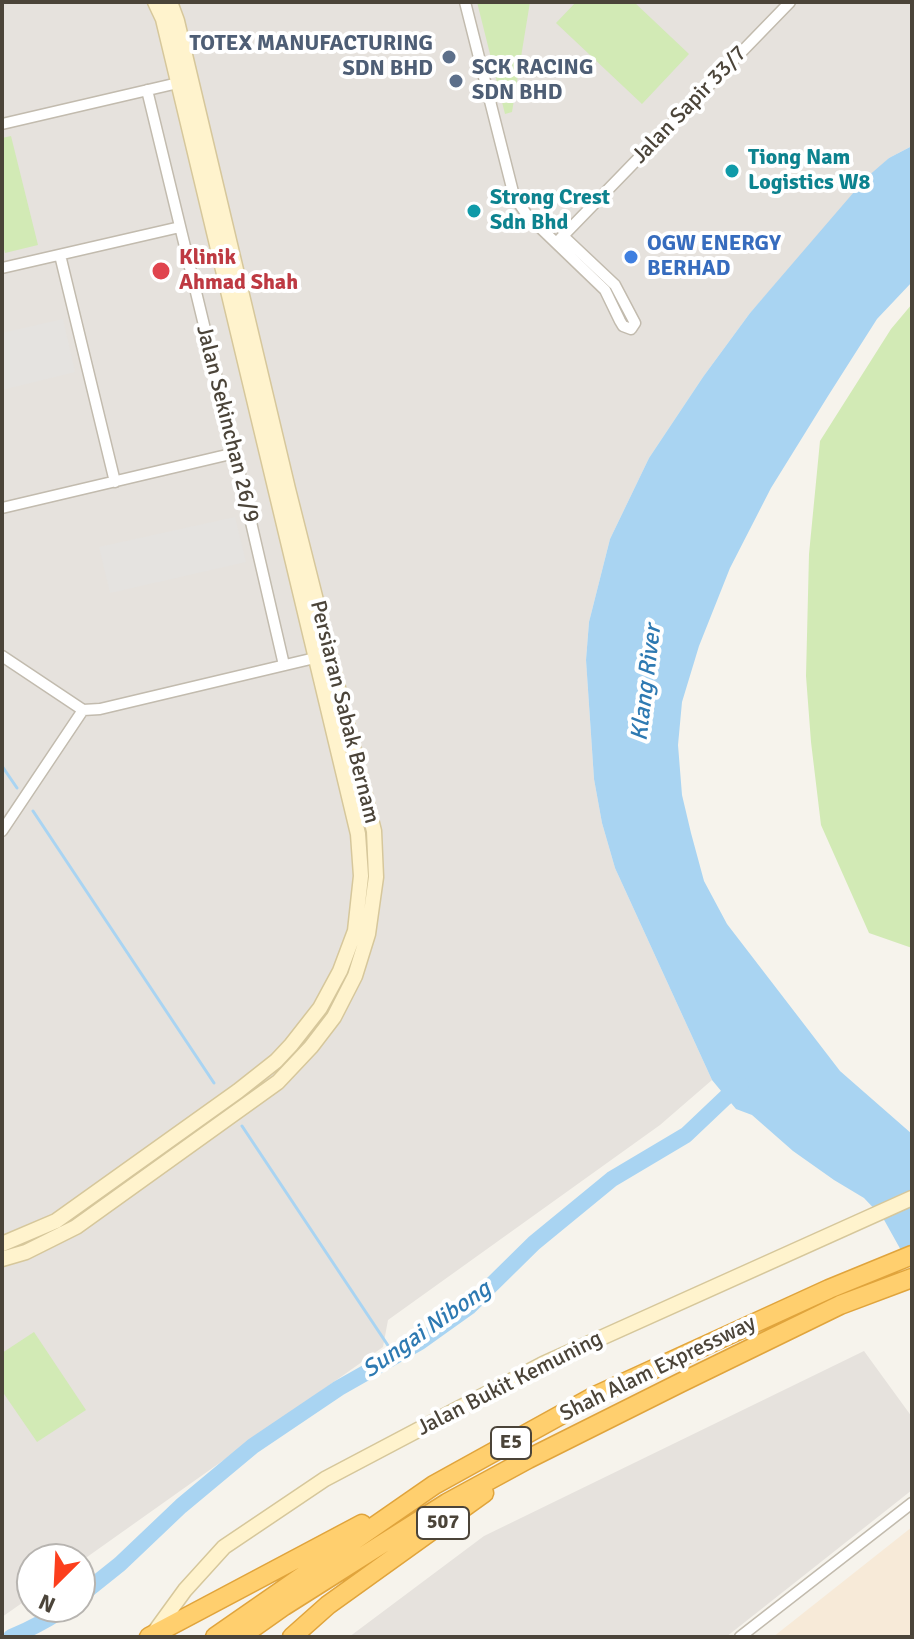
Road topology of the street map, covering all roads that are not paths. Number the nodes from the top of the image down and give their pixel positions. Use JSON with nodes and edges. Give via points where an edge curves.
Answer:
{"nodes":[{"id":1,"x":155,"y":2,"type":"edge"},
{"id":2,"x":170,"y":2,"type":"edge"},
{"id":3,"x":465,"y":2,"type":"edge"},
{"id":4,"x":790,"y":2,"type":"edge"},
{"id":5,"x":178,"y":83,"type":"junction"},
{"id":6,"x":147,"y":90,"type":"junction"},
{"id":7,"x":2,"y":124,"type":"edge"},
{"id":8,"x":180,"y":227,"type":"junction"},
{"id":9,"x":560,"y":240,"type":"junction"},
{"id":10,"x":60,"y":255,"type":"junction"},
{"id":11,"x":2,"y":268,"type":"edge"},
{"id":12,"x":235,"y":453,"type":"junction"},
{"id":13,"x":115,"y":482,"type":"junction"},
{"id":14,"x":2,"y":508,"type":"edge"},
{"id":15,"x":2,"y":656,"type":"edge"},
{"id":16,"x":322,"y":656,"type":"junction"},
{"id":17,"x":284,"y":665,"type":"junction"},
{"id":18,"x":83,"y":710,"type":"junction"},
{"id":19,"x":2,"y":831,"type":"edge"},
{"id":20,"x":912,"y":1198,"type":"edge"},
{"id":21,"x":2,"y":1244,"type":"edge"},
{"id":22,"x":912,"y":1255,"type":"edge"},
{"id":23,"x":2,"y":1259,"type":"edge"},
{"id":24,"x":912,"y":1278,"type":"edge"},
{"id":25,"x":528,"y":1459,"type":"junction"},
{"id":26,"x":434,"y":1485,"type":"junction"},
{"id":27,"x":912,"y":1503,"type":"edge"},
{"id":28,"x":150,"y":1636,"type":"edge"},
{"id":29,"x":215,"y":1637,"type":"edge"},
{"id":30,"x":240,"y":1637,"type":"edge"},
{"id":31,"x":292,"y":1637,"type":"edge"},
{"id":32,"x":740,"y":1637,"type":"edge"}],
"edges":[{"from":1,"to":5,"type":"street","name":"Persiaran Sabak Bernam"},
{"from":2,"to":16,"type":"street","name":"Persiaran Sabak Bernam"},
{"from":3,"to":9,"type":"street","via":[[514,196],[527,215]]},
{"from":4,"to":9,"type":"street","name":"Jalan Sapir 33/7"},
{"from":5,"to":6,"type":"street"},
{"from":5,"to":16,"type":"street","name":"Persiaran Sabak Bernam"},
{"from":6,"to":7,"type":"street"},
{"from":6,"to":8,"type":"street","name":"Jalan Sekinchan 26/9"},
{"from":8,"to":10,"type":"street"},
{"from":8,"to":12,"type":"street","name":"Jalan Sekinchan 26/9"},
{"from":9,"to":9,"type":"street","via":[[615,285],[635,323],[631,329],[623,326],[605,290]]},
{"from":10,"to":11,"type":"street"},
{"from":10,"to":13,"type":"street"},
{"from":12,"to":13,"type":"street"},
{"from":12,"to":17,"type":"street","name":"Jalan Sekinchan 26/9"},
{"from":13,"to":14,"type":"street"},
{"from":15,"to":18,"type":"street"},
{"from":16,"to":17,"type":"street"},
{"from":16,"to":21,"type":"street","name":"Persiaran Sabak Bernam","via":[[358,834],[361,876],[355,931],[320,1008],[257,1076],[56,1221]]},
{"from":16,"to":23,"type":"street","name":"Persiaran Sabak Bernam","via":[[374,831],[376,877],[368,934],[334,1017],[278,1082],[76,1227]]},
{"from":17,"to":18,"type":"street"},
{"from":18,"to":19,"type":"street"},
{"from":20,"to":28,"type":"street","name":"Jalan Bukit Kemuning","via":[[543,1364],[325,1479],[224,1547]]},
{"from":22,"to":26,"type":"highway","name":"Shah Alam Expressway","number":"E5","via":[[595,1396]]},
{"from":24,"to":25,"type":"highway","name":"Shah Alam Expressway","number":"E5","via":[[840,1305]]},
{"from":25,"to":30,"type":"highway","name":"Shah Alam Expressway","number":"E5","via":[[447,1503]]},
{"from":25,"to":31,"type":"highway","number":"507"},
{"from":26,"to":28,"type":"highway","number":"507"},
{"from":26,"to":29,"type":"highway","name":"Shah Alam Expressway","number":"E5"},
{"from":27,"to":32,"type":"street"}]}
